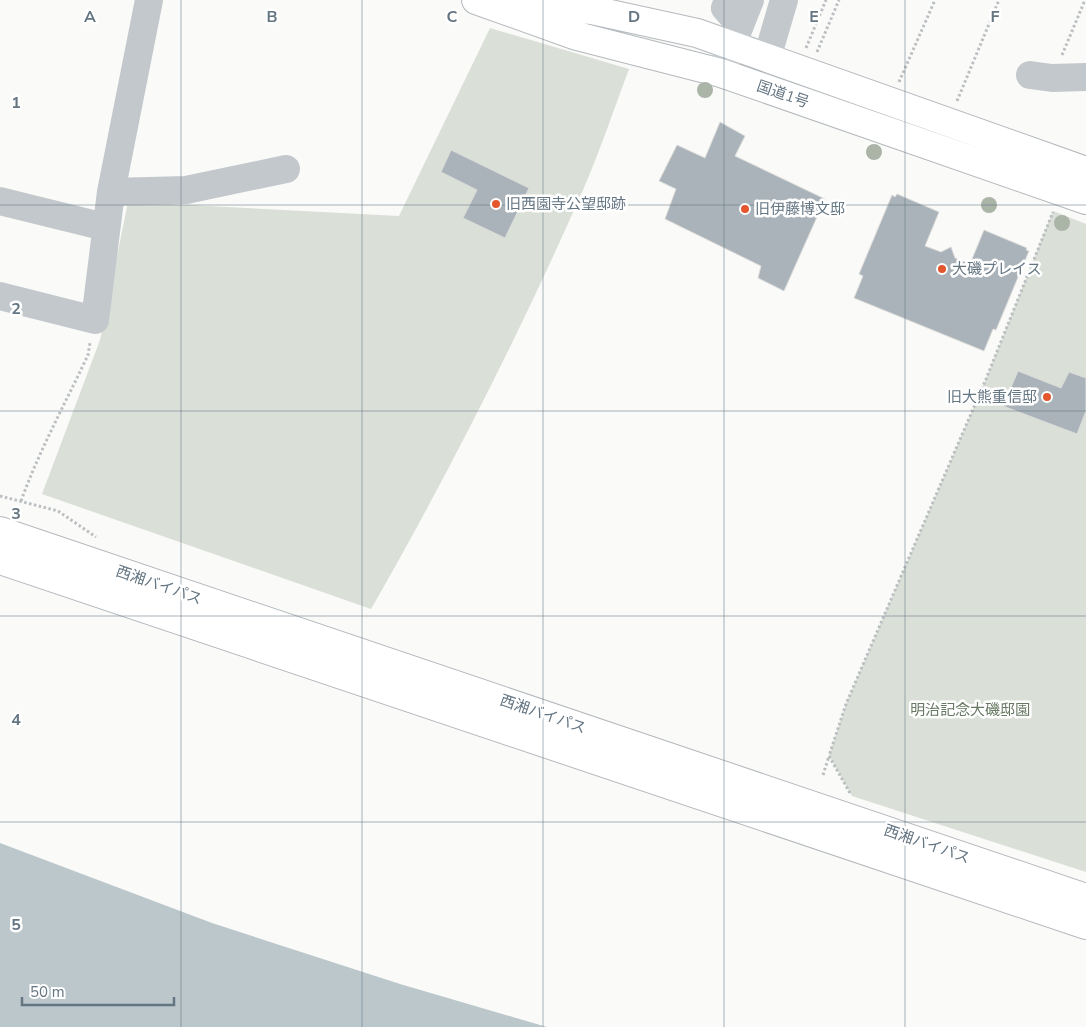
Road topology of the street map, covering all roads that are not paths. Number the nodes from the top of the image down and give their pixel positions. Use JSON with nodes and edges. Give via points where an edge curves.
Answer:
{"nodes":[{"id":1,"x":149,"y":0,"type":"edge"},
{"id":2,"x":476,"y":0,"type":"edge"},
{"id":3,"x":728,"y":0,"type":"edge"},
{"id":4,"x":750,"y":0,"type":"edge"},
{"id":5,"x":784,"y":0,"type":"edge"},
{"id":6,"x":736,"y":34,"type":"junction"},
{"id":7,"x":767,"y":58,"type":"junction"},
{"id":8,"x":722,"y":73,"type":"junction"},
{"id":9,"x":1041,"y":77,"type":"road end"},
{"id":10,"x":1086,"y":77,"type":"edge"},
{"id":11,"x":286,"y":169,"type":"dead end"},
{"id":12,"x":1086,"y":171,"type":"edge"},
{"id":13,"x":110,"y":192,"type":"junction"},
{"id":14,"x":1086,"y":200,"type":"edge"},
{"id":15,"x":0,"y":201,"type":"edge"},
{"id":16,"x":105,"y":227,"type":"junction"},
{"id":17,"x":0,"y":296,"type":"edge"},
{"id":18,"x":0,"y":531,"type":"edge"},
{"id":19,"x":0,"y":560,"type":"edge"},
{"id":20,"x":1086,"y":898,"type":"edge"},
{"id":21,"x":1086,"y":926,"type":"edge"}],
"edges":[{"from":1,"to":13,"type":"street"},
{"from":2,"to":6,"type":"highway","name":"国道1号","via":[[592,10],[690,31]]},
{"from":2,"to":8,"type":"highway","name":"国道1号","via":[[577,36]]},
{"from":3,"to":6,"type":"street","via":[[725,8]]},
{"from":4,"to":6,"type":"street"},
{"from":5,"to":7,"type":"street"},
{"from":6,"to":7,"type":"highway","name":"国道1号"},
{"from":6,"to":8,"type":"street"},
{"from":7,"to":12,"type":"highway","name":"国道1号"},
{"from":8,"to":14,"type":"highway","name":"国道1号"},
{"from":9,"to":10,"type":"street"},
{"from":11,"to":13,"type":"street","via":[[186,190]]},
{"from":13,"to":16,"type":"street"},
{"from":15,"to":16,"type":"street"},
{"from":16,"to":17,"type":"street","via":[[95,320]]},
{"from":18,"to":20,"type":"highway","name":"西湘バイパス"},
{"from":19,"to":21,"type":"highway","name":"西湘バイパス"}]}
